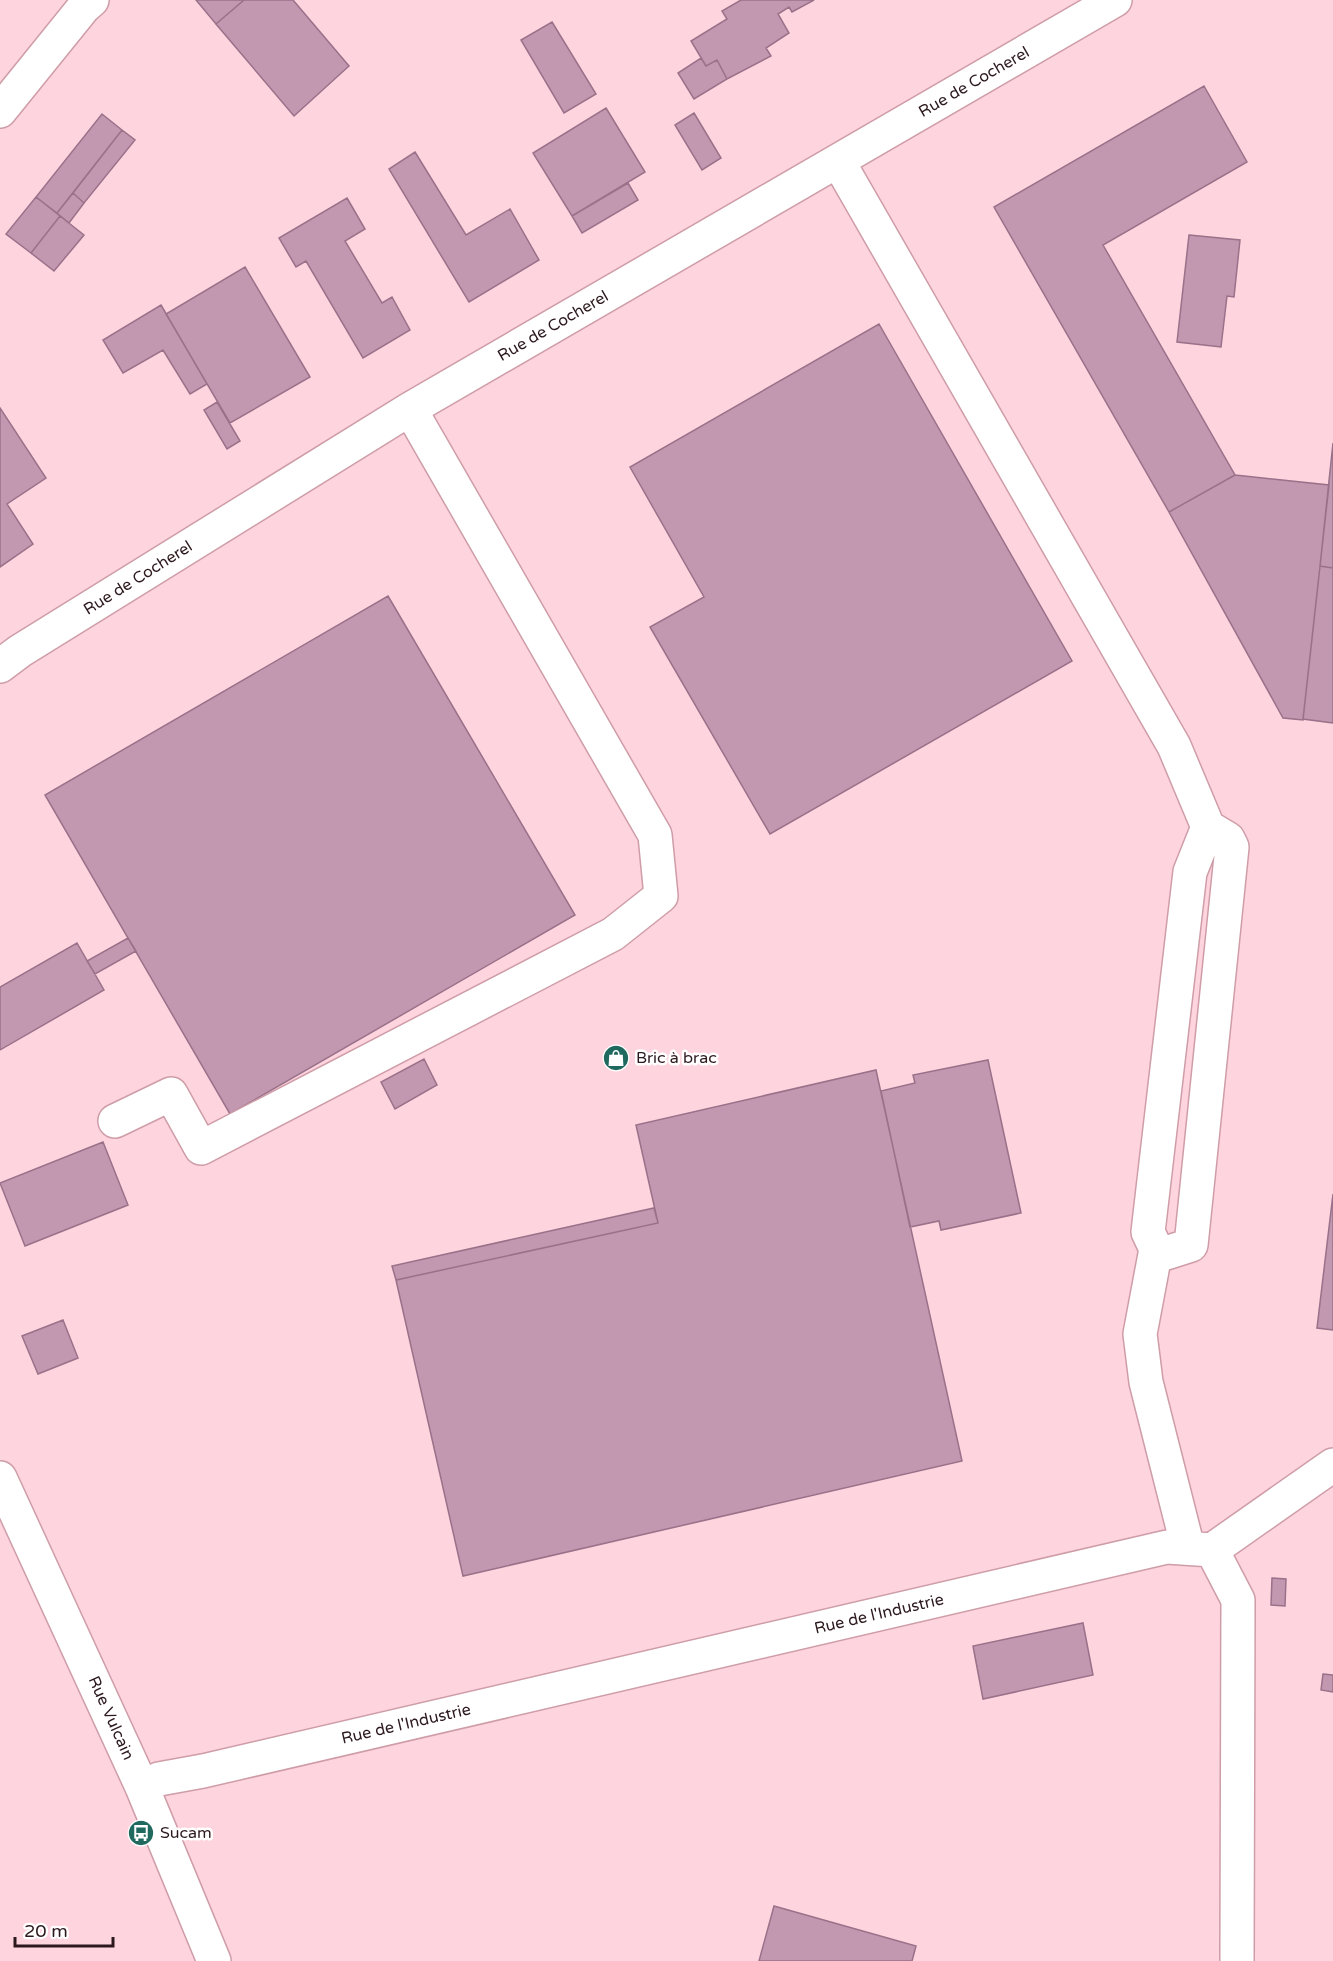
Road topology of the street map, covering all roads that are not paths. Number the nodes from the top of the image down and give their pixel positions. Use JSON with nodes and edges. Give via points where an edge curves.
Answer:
{"nodes":[{"id":1,"x":92,"y":0,"type":"edge"},
{"id":2,"x":1115,"y":0,"type":"edge"},
{"id":3,"x":0,"y":111,"type":"edge"},
{"id":4,"x":838,"y":161,"type":"junction"},
{"id":5,"x":410,"y":409,"type":"junction"},
{"id":6,"x":0,"y":666,"type":"edge"},
{"id":7,"x":1208,"y":827,"type":"junction"},
{"id":8,"x":114,"y":1121,"type":"dead end"},
{"id":9,"x":1156,"y":1249,"type":"junction"},
{"id":10,"x":1333,"y":1465,"type":"edge"},
{"id":11,"x":0,"y":1478,"type":"edge"},
{"id":12,"x":1200,"y":1549,"type":"junction"},
{"id":13,"x":142,"y":1787,"type":"junction"},
{"id":14,"x":214,"y":1961,"type":"edge"},
{"id":15,"x":1237,"y":1961,"type":"edge"}],
"edges":[{"from":1,"to":3,"type":"street"},
{"from":2,"to":4,"type":"street","name":"Rue de Cocherel"},
{"from":4,"to":5,"type":"street","name":"Rue de Cocherel"},
{"from":4,"to":7,"type":"street","via":[[1174,746]]},
{"from":5,"to":6,"type":"street","name":"Rue de Cocherel"},
{"from":5,"to":8,"type":"street","via":[[655,834],[661,896],[613,934],[201,1148],[171,1094]]},
{"from":7,"to":9,"type":"street","via":[[1190,872],[1148,1232]]},
{"from":7,"to":9,"type":"street","via":[[1228,839],[1232,847],[1191,1245],[1166,1253]]},
{"from":9,"to":12,"type":"street","via":[[1140,1334],[1146,1382]]},
{"from":10,"to":12,"type":"street"},
{"from":11,"to":13,"type":"street","name":"Rue Vulcain"},
{"from":12,"to":13,"type":"street","name":"Rue de l'Industrie","via":[[1167,1547],[159,1779]]},
{"from":12,"to":15,"type":"street","via":[[1238,1600]]},
{"from":13,"to":14,"type":"street","name":"Rue Vulcain"}]}
